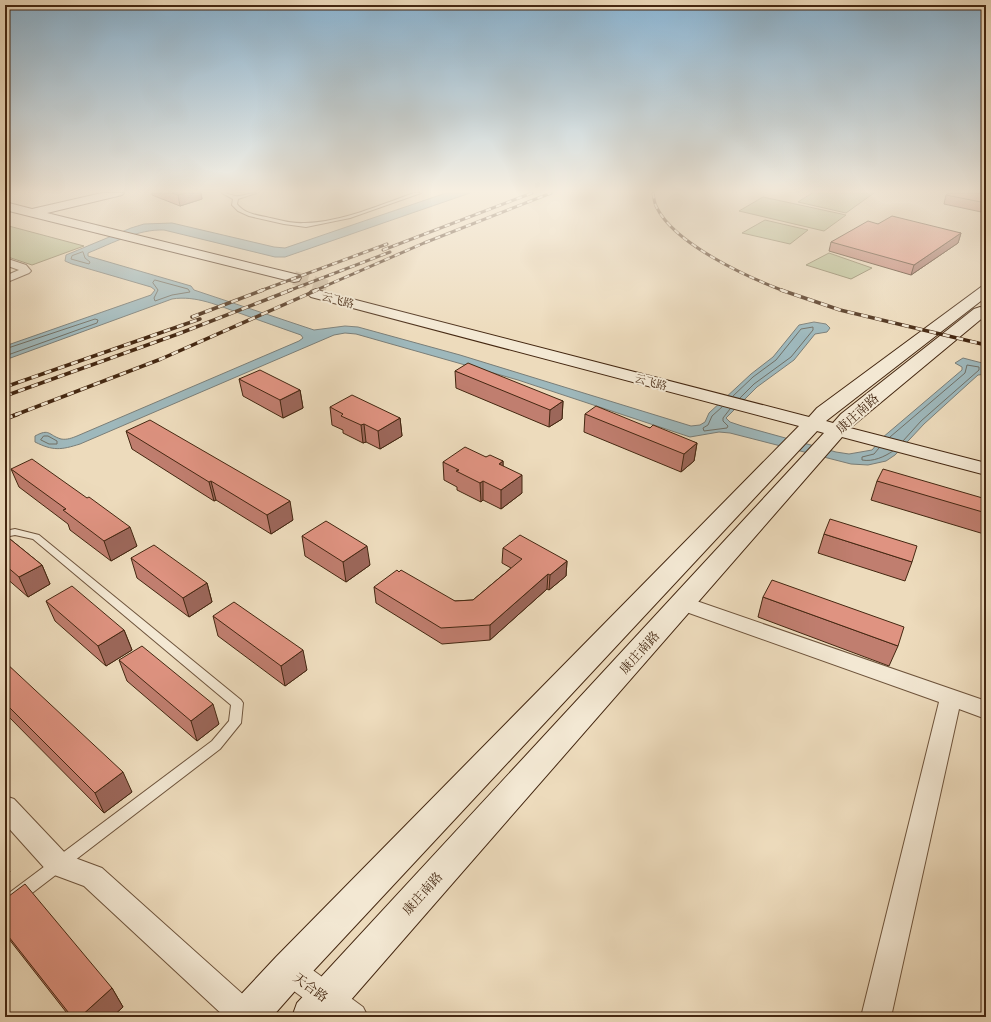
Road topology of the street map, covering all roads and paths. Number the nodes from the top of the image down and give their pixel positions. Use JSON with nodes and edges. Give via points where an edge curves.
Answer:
{"nodes":[{"id":1,"x":101,"y":241,"type":"edge"},
{"id":2,"x":142,"y":241,"type":"edge"},
{"id":3,"x":5,"y":261,"type":"edge"},
{"id":4,"x":294,"y":278,"type":"tunnel mouth"},
{"id":5,"x":5,"y":280,"type":"edge"},
{"id":6,"x":278,"y":284,"type":"tunnel mouth"},
{"id":7,"x":332,"y":288,"type":"tunnel mouth"},
{"id":8,"x":986,"y":290,"type":"edge"},
{"id":9,"x":316,"y":294,"type":"tunnel mouth"},
{"id":10,"x":986,"y":308,"type":"edge"},
{"id":11,"x":747,"y":400,"type":"junction"},
{"id":12,"x":818,"y":418,"type":"junction"},
{"id":13,"x":843,"y":424,"type":"junction"},
{"id":14,"x":908,"y":441,"type":"junction"},
{"id":15,"x":805,"y":448,"type":"junction"},
{"id":16,"x":986,"y":454,"type":"edge"},
{"id":17,"x":986,"y":469,"type":"edge"},
{"id":18,"x":5,"y":534,"type":"edge"},
{"id":19,"x":682,"y":603,"type":"junction"},
{"id":20,"x":951,"y":698,"type":"junction"},
{"id":21,"x":986,"y":710,"type":"edge"},
{"id":22,"x":5,"y":807,"type":"edge"},
{"id":23,"x":58,"y":864,"type":"junction"},
{"id":24,"x":5,"y":905,"type":"edge"},
{"id":25,"x":289,"y":970,"type":"junction"},
{"id":26,"x":319,"y":1008,"type":"edge"},
{"id":27,"x":247,"y":1017,"type":"edge"},
{"id":28,"x":352,"y":1017,"type":"edge"},
{"id":29,"x":876,"y":1017,"type":"edge"}],
"edges":[{"from":1,"to":6,"type":"main road"},
{"from":2,"to":4,"type":"main road"},
{"from":3,"to":5,"type":"street","via":[[22,267],[25,271]]},
{"from":7,"to":11,"type":"main road","name":"云飞路"},
{"from":8,"to":12,"type":"main road","name":"康庄南路"},
{"from":9,"to":11,"type":"main road","name":"云飞路"},
{"from":10,"to":13,"type":"main road","name":"康庄南路"},
{"from":11,"to":12,"type":"main road","name":"云飞路"},
{"from":12,"to":13,"type":"main road","name":"云飞路"},
{"from":12,"to":15,"type":"main road","name":"康庄南路"},
{"from":13,"to":14,"type":"main road","name":"云飞路"},
{"from":13,"to":15,"type":"main road","name":"康庄南路"},
{"from":14,"to":16,"type":"main road","name":"云飞路"},
{"from":14,"to":17,"type":"main road","name":"云飞路"},
{"from":15,"to":19,"type":"main road","name":"康庄南路"},
{"from":15,"to":25,"type":"main road"},
{"from":18,"to":23,"type":"lane","via":[[15,532],[36,537],[237,703],[235,723],[216,745]]},
{"from":19,"to":20,"type":"street"},
{"from":19,"to":26,"type":"main road","name":"康庄南路"},
{"from":20,"to":21,"type":"street"},
{"from":20,"to":29,"type":"street"},
{"from":22,"to":23,"type":"street"},
{"from":23,"to":24,"type":"lane"},
{"from":23,"to":27,"type":"street","via":[[93,877]]},
{"from":25,"to":26,"type":"street","name":"天合路"},
{"from":25,"to":27,"type":"main road"},
{"from":26,"to":28,"type":"street","name":"天合路"}]}
